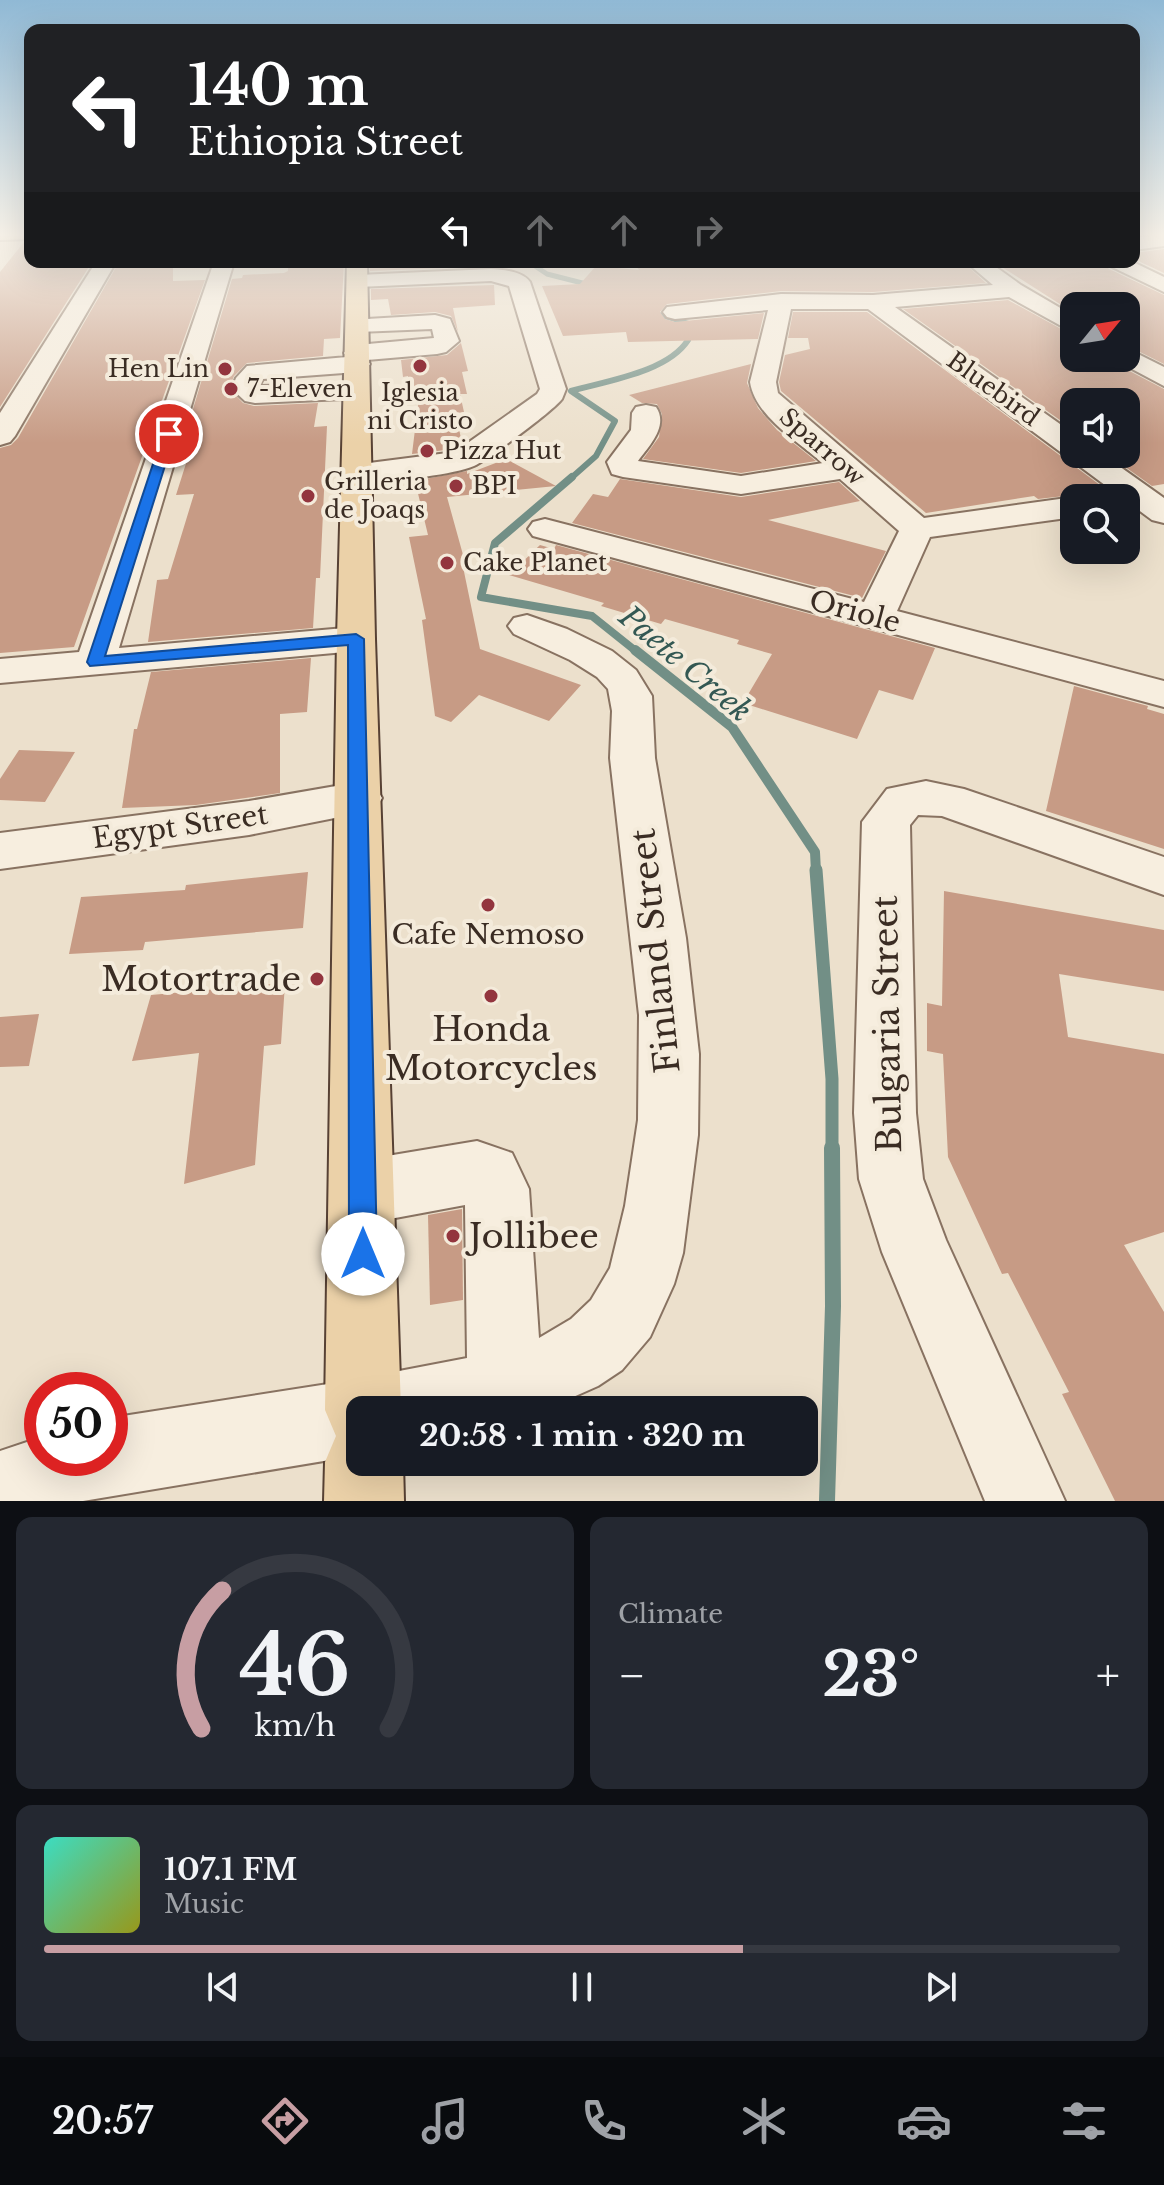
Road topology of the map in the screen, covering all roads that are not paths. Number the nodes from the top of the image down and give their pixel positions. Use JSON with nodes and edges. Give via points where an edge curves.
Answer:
{"nodes":[{"id":1,"x":81,"y":303,"type":"edge"},
{"id":2,"x":211,"y":303,"type":"edge"},
{"id":3,"x":429,"y":303,"type":"edge"},
{"id":4,"x":526,"y":303,"type":"edge"},
{"id":5,"x":761,"y":303,"type":"edge"},
{"id":6,"x":781,"y":303,"type":"edge"},
{"id":7,"x":874,"y":303,"type":"edge"},
{"id":8,"x":1035,"y":303,"type":"edge"},
{"id":9,"x":675,"y":312,"type":"dead end"},
{"id":10,"x":1060,"y":318,"type":"edge"},
{"id":11,"x":366,"y":332,"type":"edge"},
{"id":12,"x":1140,"y":364,"type":"edge"},
{"id":13,"x":1164,"y":378,"type":"edge"},
{"id":14,"x":646,"y":413,"type":"dead end"},
{"id":15,"x":0,"y":436,"type":"edge"},
{"id":16,"x":1060,"y":438,"type":"edge"},
{"id":17,"x":1102,"y":468,"type":"edge"},
{"id":18,"x":847,"y":469,"type":"junction"},
{"id":19,"x":357,"y":473,"type":"junction"},
{"id":20,"x":1149,"y":501,"type":"edge"},
{"id":21,"x":1060,"y":509,"type":"edge"},
{"id":22,"x":545,"y":529,"type":"dead end"},
{"id":23,"x":917,"y":529,"type":"junction"},
{"id":24,"x":876,"y":617,"type":"junction"},
{"id":25,"x":527,"y":626,"type":"dead end"},
{"id":26,"x":356,"y":639,"type":"junction"},
{"id":27,"x":95,"y":662,"type":"junction"},
{"id":28,"x":0,"y":671,"type":"edge"},
{"id":29,"x":1164,"y":694,"type":"edge"},
{"id":30,"x":359,"y":798,"type":"junction"},
{"id":31,"x":0,"y":851,"type":"edge"},
{"id":32,"x":1164,"y":876,"type":"edge"},
{"id":33,"x":363,"y":1192,"type":"junction"},
{"id":34,"x":505,"y":1387,"type":"junction"},
{"id":35,"x":363,"y":1396,"type":"edge"},
{"id":36,"x":462,"y":1396,"type":"edge"},
{"id":37,"x":346,"y":1419,"type":"edge"},
{"id":38,"x":128,"y":1454,"type":"edge"},
{"id":39,"x":43,"y":1476,"type":"edge"},
{"id":40,"x":364,"y":1476,"type":"edge"},
{"id":41,"x":0,"y":1491,"type":"edge"},
{"id":42,"x":364,"y":1501,"type":"edge"},
{"id":43,"x":1025,"y":1501,"type":"edge"}],
"edges":[{"from":1,"to":15,"type":"street"},
{"from":2,"to":27,"type":"street"},
{"from":3,"to":11,"type":"street"},
{"from":4,"to":19,"type":"street","via":[[553,389],[548,399],[464,459]]},
{"from":5,"to":9,"type":"street"},
{"from":6,"to":18,"type":"street","name":"Sparrow","via":[[765,394]]},
{"from":7,"to":16,"type":"street","name":"Bluebird"},
{"from":8,"to":10,"type":"street"},
{"from":11,"to":19,"type":"main road"},
{"from":12,"to":13,"type":"street"},
{"from":14,"to":18,"type":"street","via":[[645,431],[623,468],[741,485]]},
{"from":17,"to":20,"type":"street"},
{"from":18,"to":23,"type":"street","name":"Sparrow"},
{"from":19,"to":26,"type":"main road"},
{"from":21,"to":23,"type":"street"},
{"from":22,"to":24,"type":"street","name":"Oriole"},
{"from":23,"to":24,"type":"street"},
{"from":24,"to":29,"type":"street","name":"Oriole"},
{"from":25,"to":34,"type":"street","name":"Finland Street","via":[[613,670],[633,702],[632,748],[667,1011],[670,1092],[651,1246],[630,1304],[616,1326],[592,1347]]},
{"from":26,"to":27,"type":"street"},
{"from":26,"to":30,"type":"main road"},
{"from":27,"to":28,"type":"street"},
{"from":30,"to":31,"type":"street","name":"Egypt Street"},
{"from":30,"to":33,"type":"main road"},
{"from":32,"to":43,"type":"street","name":"Bulgaria Street","via":[[948,801],[903,801],[886,822],[885,1113],[891,1179],[916,1252]]},
{"from":33,"to":34,"type":"street","via":[[477,1172],[489,1175],[497,1189]]},
{"from":33,"to":35,"type":"main road"},
{"from":34,"to":36,"type":"street","name":"Finland Street"},
{"from":37,"to":38,"type":"street"},
{"from":39,"to":41,"type":"street"},
{"from":40,"to":42,"type":"main road"}]}
